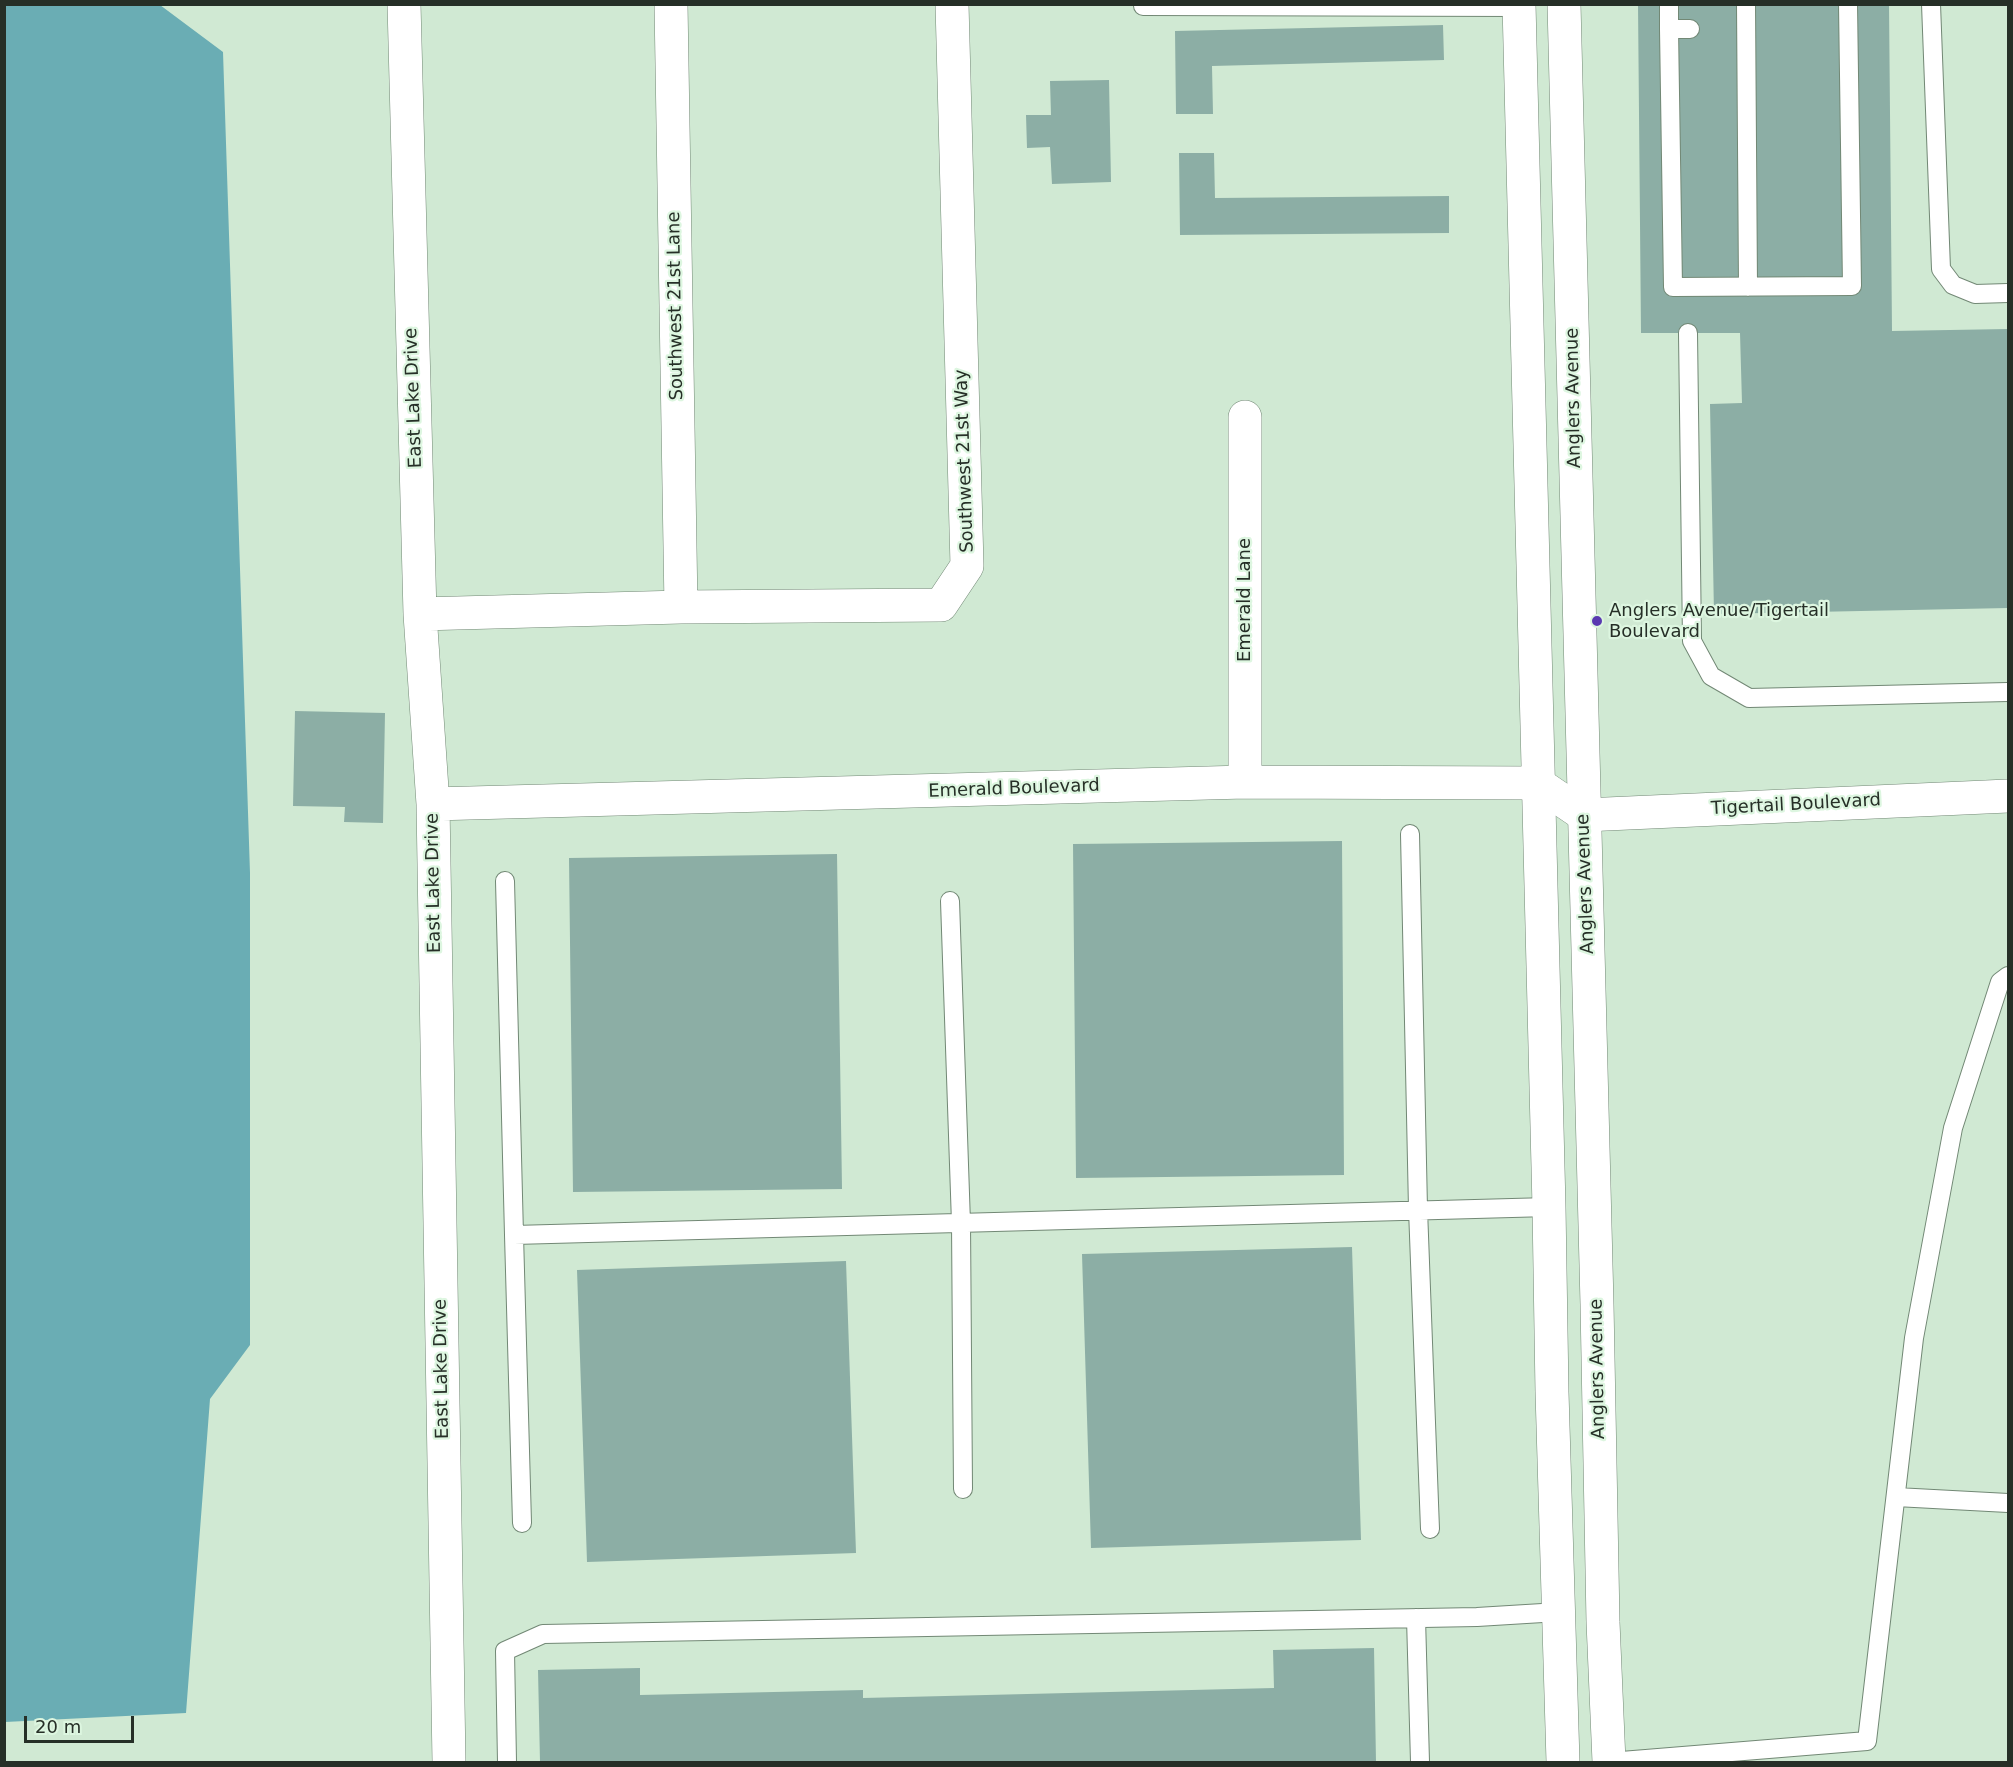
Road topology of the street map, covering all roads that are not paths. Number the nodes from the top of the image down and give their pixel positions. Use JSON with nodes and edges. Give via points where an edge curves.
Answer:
{"nodes":[{"id":1,"x":404,"y":4,"type":"edge"},
{"id":2,"x":671,"y":4,"type":"edge"},
{"id":3,"x":952,"y":4,"type":"edge"},
{"id":4,"x":1143,"y":4,"type":"edge"},
{"id":5,"x":1564,"y":4,"type":"edge"},
{"id":6,"x":1669,"y":4,"type":"edge"},
{"id":7,"x":1746,"y":4,"type":"edge"},
{"id":8,"x":1848,"y":4,"type":"edge"},
{"id":9,"x":1931,"y":4,"type":"edge"},
{"id":10,"x":1519,"y":6,"type":"edge"},
{"id":11,"x":1669,"y":29,"type":"junction"},
{"id":12,"x":1690,"y":29,"type":"dead end"},
{"id":13,"x":1748,"y":287,"type":"junction"},
{"id":14,"x":2008,"y":293,"type":"edge"},
{"id":15,"x":1688,"y":333,"type":"dead end"},
{"id":16,"x":1245,"y":417,"type":"dead end"},
{"id":17,"x":681,"y":607,"type":"junction"},
{"id":18,"x":420,"y":614,"type":"junction"},
{"id":19,"x":2008,"y":692,"type":"edge"},
{"id":20,"x":1245,"y":782,"type":"junction"},
{"id":21,"x":1537,"y":783,"type":"junction"},
{"id":22,"x":2008,"y":796,"type":"edge"},
{"id":23,"x":433,"y":804,"type":"junction"},
{"id":24,"x":1584,"y":815,"type":"junction"},
{"id":25,"x":1410,"y":834,"type":"dead end"},
{"id":26,"x":505,"y":882,"type":"dead end"},
{"id":27,"x":950,"y":901,"type":"dead end"},
{"id":28,"x":2008,"y":976,"type":"edge"},
{"id":29,"x":1549,"y":1207,"type":"junction"},
{"id":30,"x":1418,"y":1209,"type":"junction"},
{"id":31,"x":961,"y":1223,"type":"junction"},
{"id":32,"x":514,"y":1235,"type":"junction"},
{"id":33,"x":963,"y":1489,"type":"dead end"},
{"id":34,"x":1896,"y":1497,"type":"junction"},
{"id":35,"x":2008,"y":1503,"type":"edge"},
{"id":36,"x":522,"y":1523,"type":"dead end"},
{"id":37,"x":1430,"y":1530,"type":"dead end"},
{"id":38,"x":1559,"y":1612,"type":"junction"},
{"id":39,"x":1416,"y":1618,"type":"junction"},
{"id":40,"x":1562,"y":1698,"type":"junction"},
{"id":41,"x":448,"y":1762,"type":"edge"},
{"id":42,"x":507,"y":1762,"type":"edge"},
{"id":43,"x":1420,"y":1762,"type":"edge"},
{"id":44,"x":1563,"y":1762,"type":"edge"},
{"id":45,"x":1609,"y":1762,"type":"edge"}],
"edges":[{"from":1,"to":18,"type":"street","name":"East Lake Drive"},
{"from":2,"to":17,"type":"street","name":"Southwest 21st Lane"},
{"from":3,"to":17,"type":"street","name":"Southwest 21st Way","via":[[967,566],[941,605]]},
{"from":4,"to":10,"type":"lane"},
{"from":5,"to":24,"type":"street","name":"Anglers Avenue"},
{"from":6,"to":11,"type":"lane"},
{"from":7,"to":13,"type":"lane"},
{"from":8,"to":13,"type":"lane","via":[[1852,286]]},
{"from":9,"to":14,"type":"lane","via":[[1941,269],[1953,285],[1975,294]]},
{"from":10,"to":21,"type":"street"},
{"from":11,"to":12,"type":"lane"},
{"from":11,"to":13,"type":"lane","via":[[1673,287]]},
{"from":15,"to":19,"type":"lane","via":[[1692,640],[1711,676],[1749,698]]},
{"from":16,"to":20,"type":"street","name":"Emerald Lane"},
{"from":17,"to":18,"type":"street","name":"Southwest 21st Way"},
{"from":18,"to":23,"type":"street","name":"East Lake Drive"},
{"from":20,"to":21,"type":"street","name":"Emerald Boulevard"},
{"from":20,"to":23,"type":"street","name":"Emerald Boulevard"},
{"from":21,"to":24,"type":"street"},
{"from":21,"to":29,"type":"street"},
{"from":22,"to":24,"type":"street","name":"Tigertail Boulevard"},
{"from":23,"to":41,"type":"street","name":"East Lake Drive"},
{"from":24,"to":45,"type":"street","name":"Anglers Avenue"},
{"from":25,"to":30,"type":"lane"},
{"from":26,"to":32,"type":"lane"},
{"from":27,"to":31,"type":"lane"},
{"from":28,"to":34,"type":"lane","via":[[2000,982],[1953,1128],[1914,1338]]},
{"from":29,"to":30,"type":"lane"},
{"from":29,"to":38,"type":"street"},
{"from":30,"to":31,"type":"lane"},
{"from":30,"to":37,"type":"lane"},
{"from":31,"to":32,"type":"lane"},
{"from":31,"to":33,"type":"lane"},
{"from":32,"to":36,"type":"lane"},
{"from":34,"to":35,"type":"lane"},
{"from":34,"to":45,"type":"lane","via":[[1867,1741]]},
{"from":38,"to":39,"type":"lane"},
{"from":38,"to":40,"type":"street"},
{"from":39,"to":42,"type":"lane","via":[[543,1634],[505,1651]]},
{"from":39,"to":43,"type":"lane"},
{"from":40,"to":44,"type":"street"},
{"from":40,"to":45,"type":"street","via":[[1575,1739],[1591,1754]]}]}
